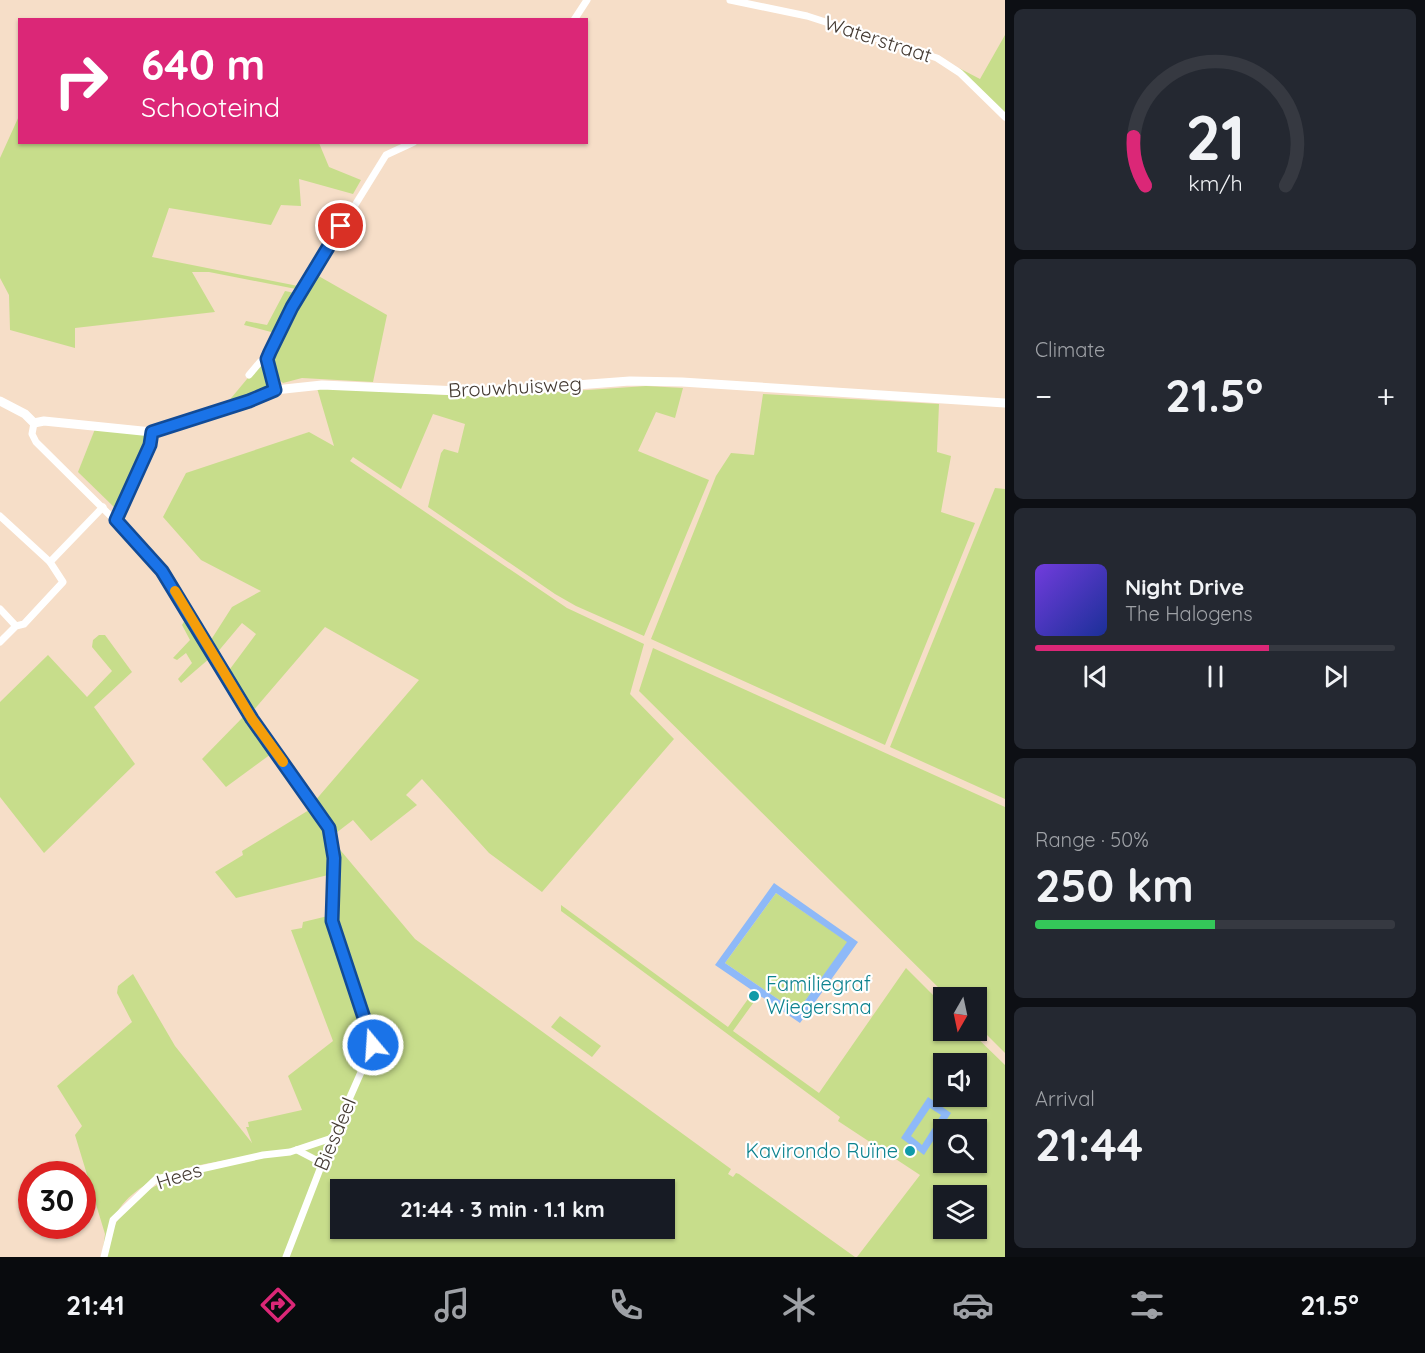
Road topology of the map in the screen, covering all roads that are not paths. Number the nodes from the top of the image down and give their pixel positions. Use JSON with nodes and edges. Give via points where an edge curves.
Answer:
{"nodes":[{"id":1,"x":587,"y":0,"type":"edge"},
{"id":2,"x":730,"y":0,"type":"edge"},
{"id":3,"x":575,"y":18,"type":"edge"},
{"id":4,"x":1005,"y":117,"type":"edge"},
{"id":5,"x":410,"y":144,"type":"edge"},
{"id":6,"x":267,"y":359,"type":"junction"},
{"id":7,"x":249,"y":375,"type":"dead end"},
{"id":8,"x":275,"y":390,"type":"junction"},
{"id":9,"x":0,"y":401,"type":"edge"},
{"id":10,"x":1005,"y":403,"type":"edge"},
{"id":11,"x":34,"y":423,"type":"junction"},
{"id":12,"x":152,"y":432,"type":"junction"},
{"id":13,"x":103,"y":507,"type":"junction"},
{"id":14,"x":0,"y":516,"type":"edge"},
{"id":15,"x":116,"y":520,"type":"junction"},
{"id":16,"x":50,"y":562,"type":"junction"},
{"id":17,"x":0,"y":609,"type":"edge"},
{"id":18,"x":16,"y":626,"type":"junction"},
{"id":19,"x":0,"y":642,"type":"edge"},
{"id":20,"x":332,"y":1138,"type":"junction"},
{"id":21,"x":297,"y":1150,"type":"junction"},
{"id":22,"x":322,"y":1163,"type":"junction"},
{"id":23,"x":104,"y":1257,"type":"edge"},
{"id":24,"x":286,"y":1257,"type":"edge"}],
"edges":[{"from":1,"to":3,"type":"street"},
{"from":2,"to":4,"type":"street","name":"Waterstraat","via":[[807,16],[937,58],[960,73]]},
{"from":5,"to":6,"type":"street","via":[[386,155],[292,307]]},
{"from":6,"to":7,"type":"street"},
{"from":6,"to":8,"type":"street"},
{"from":8,"to":10,"type":"street","name":"Brouwhuisweg","via":[[322,385],[483,392],[658,381]]},
{"from":8,"to":12,"type":"street","name":"Brouwhuisweg"},
{"from":9,"to":11,"type":"street"},
{"from":11,"to":12,"type":"street","name":"Brouwhuisweg"},
{"from":11,"to":13,"type":"street","via":[[32,434],[36,442]]},
{"from":12,"to":15,"type":"street","via":[[150,445]]},
{"from":13,"to":15,"type":"street"},
{"from":13,"to":16,"type":"street"},
{"from":14,"to":16,"type":"street"},
{"from":15,"to":20,"type":"street","name":"Biesdeel","via":[[162,571],[252,719],[329,828],[334,858],[332,921],[373,1045]]},
{"from":16,"to":18,"type":"street","via":[[63,582],[24,624]]},
{"from":17,"to":18,"type":"street"},
{"from":18,"to":19,"type":"street"},
{"from":20,"to":21,"type":"street","name":"Hees"},
{"from":20,"to":22,"type":"street","name":"Biesdeel"},
{"from":21,"to":22,"type":"street"},
{"from":21,"to":23,"type":"street","name":"Hees","via":[[156,1179],[113,1220]]},
{"from":22,"to":24,"type":"street","name":"Biesdeel"}]}
